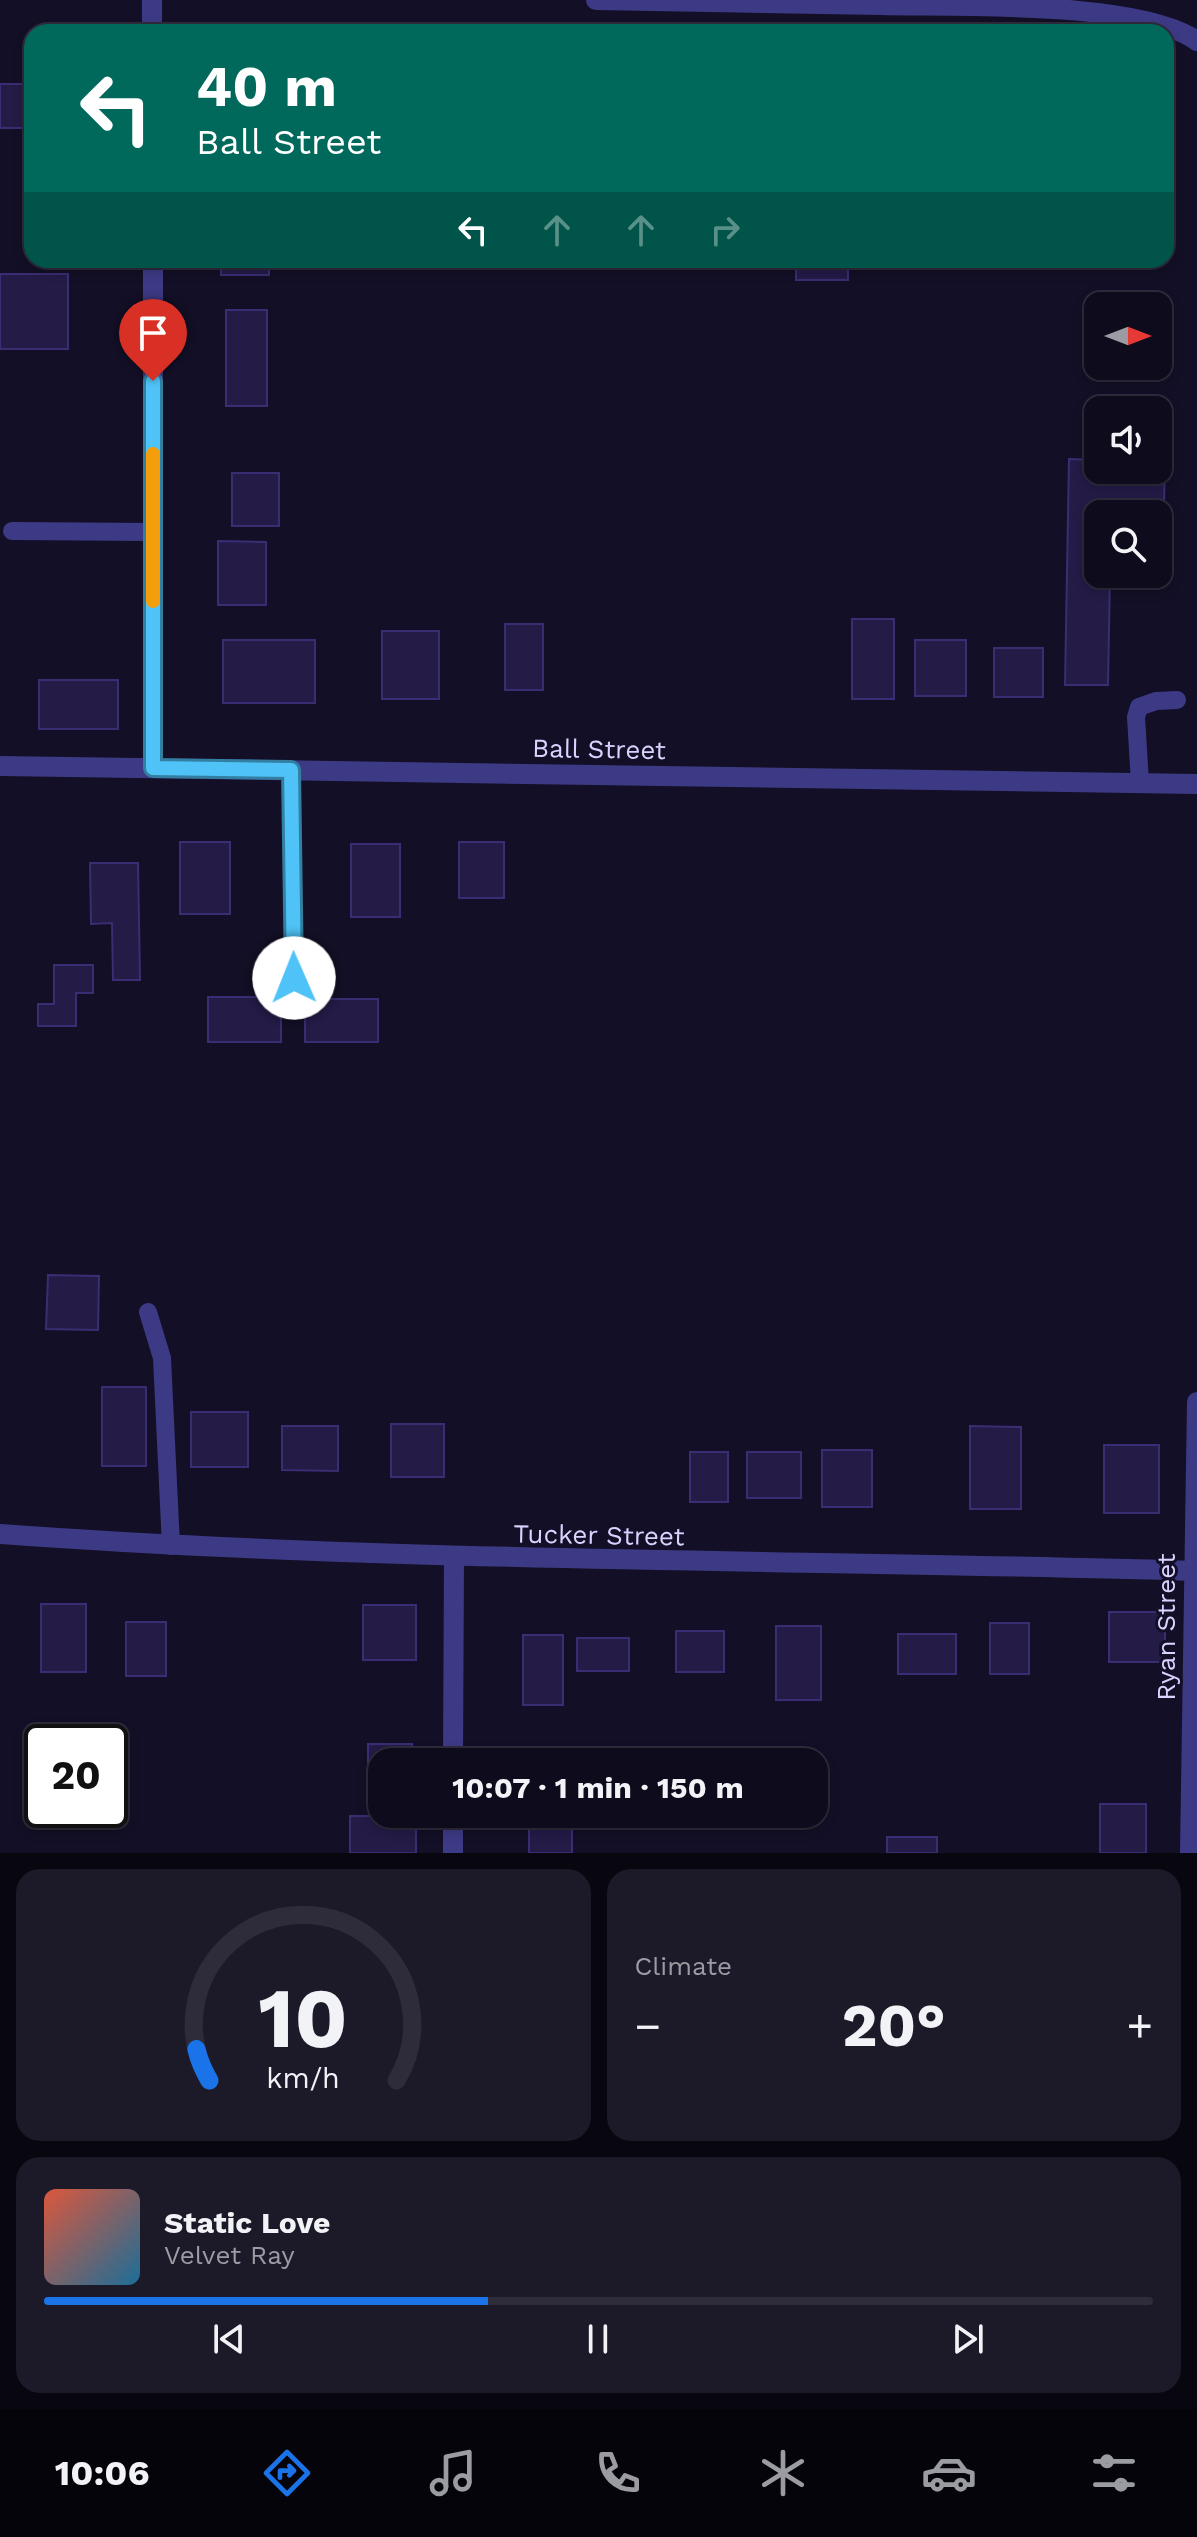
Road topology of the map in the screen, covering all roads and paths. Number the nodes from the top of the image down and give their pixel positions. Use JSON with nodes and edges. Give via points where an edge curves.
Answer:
{"nodes":[{"id":1,"x":152,"y":0,"type":"edge"},
{"id":2,"x":596,"y":0,"type":"edge"},
{"id":3,"x":152,"y":24,"type":"edge"},
{"id":4,"x":1147,"y":24,"type":"edge"},
{"id":5,"x":153,"y":268,"type":"edge"},
{"id":6,"x":12,"y":531,"type":"dead end"},
{"id":7,"x":153,"y":532,"type":"junction"},
{"id":8,"x":1177,"y":700,"type":"dead end"},
{"id":9,"x":0,"y":766,"type":"edge"},
{"id":10,"x":153,"y":768,"type":"junction"},
{"id":11,"x":291,"y":770,"type":"junction"},
{"id":12,"x":1140,"y":783,"type":"junction"},
{"id":13,"x":1197,"y":784,"type":"edge"},
{"id":14,"x":294,"y":978,"type":"dead end"},
{"id":15,"x":148,"y":1312,"type":"dead end"},
{"id":16,"x":1197,"y":1402,"type":"edge"},
{"id":17,"x":0,"y":1534,"type":"edge"},
{"id":18,"x":171,"y":1546,"type":"junction"},
{"id":19,"x":454,"y":1558,"type":"junction"},
{"id":20,"x":1194,"y":1570,"type":"edge"},
{"id":21,"x":1194,"y":1740,"type":"edge"},
{"id":22,"x":453,"y":1748,"type":"edge"},
{"id":23,"x":453,"y":1828,"type":"edge"},
{"id":24,"x":453,"y":1853,"type":"edge"},
{"id":25,"x":1190,"y":1853,"type":"edge"}],
"edges":[{"from":1,"to":3,"type":"street"},
{"from":2,"to":4,"type":"street","via":[[1033,8]]},
{"from":5,"to":7,"type":"street"},
{"from":6,"to":7,"type":"lane"},
{"from":7,"to":10,"type":"street"},
{"from":8,"to":12,"type":"lane","via":[[1139,707]]},
{"from":9,"to":10,"type":"street","name":"Ball Street"},
{"from":10,"to":11,"type":"street","name":"Ball Street"},
{"from":11,"to":12,"type":"street","name":"Ball Street"},
{"from":11,"to":14,"type":"lane"},
{"from":12,"to":13,"type":"street","name":"Ball Street"},
{"from":15,"to":18,"type":"lane","via":[[162,1358]]},
{"from":16,"to":20,"type":"street","name":"Ryan Street"},
{"from":17,"to":18,"type":"street","name":"Tucker Street"},
{"from":18,"to":19,"type":"street","name":"Tucker Street"},
{"from":19,"to":20,"type":"street","name":"Tucker Street"},
{"from":19,"to":22,"type":"street"},
{"from":20,"to":21,"type":"street","name":"Ryan Street"},
{"from":21,"to":25,"type":"street","name":"Ryan Street"},
{"from":23,"to":24,"type":"street"}]}
